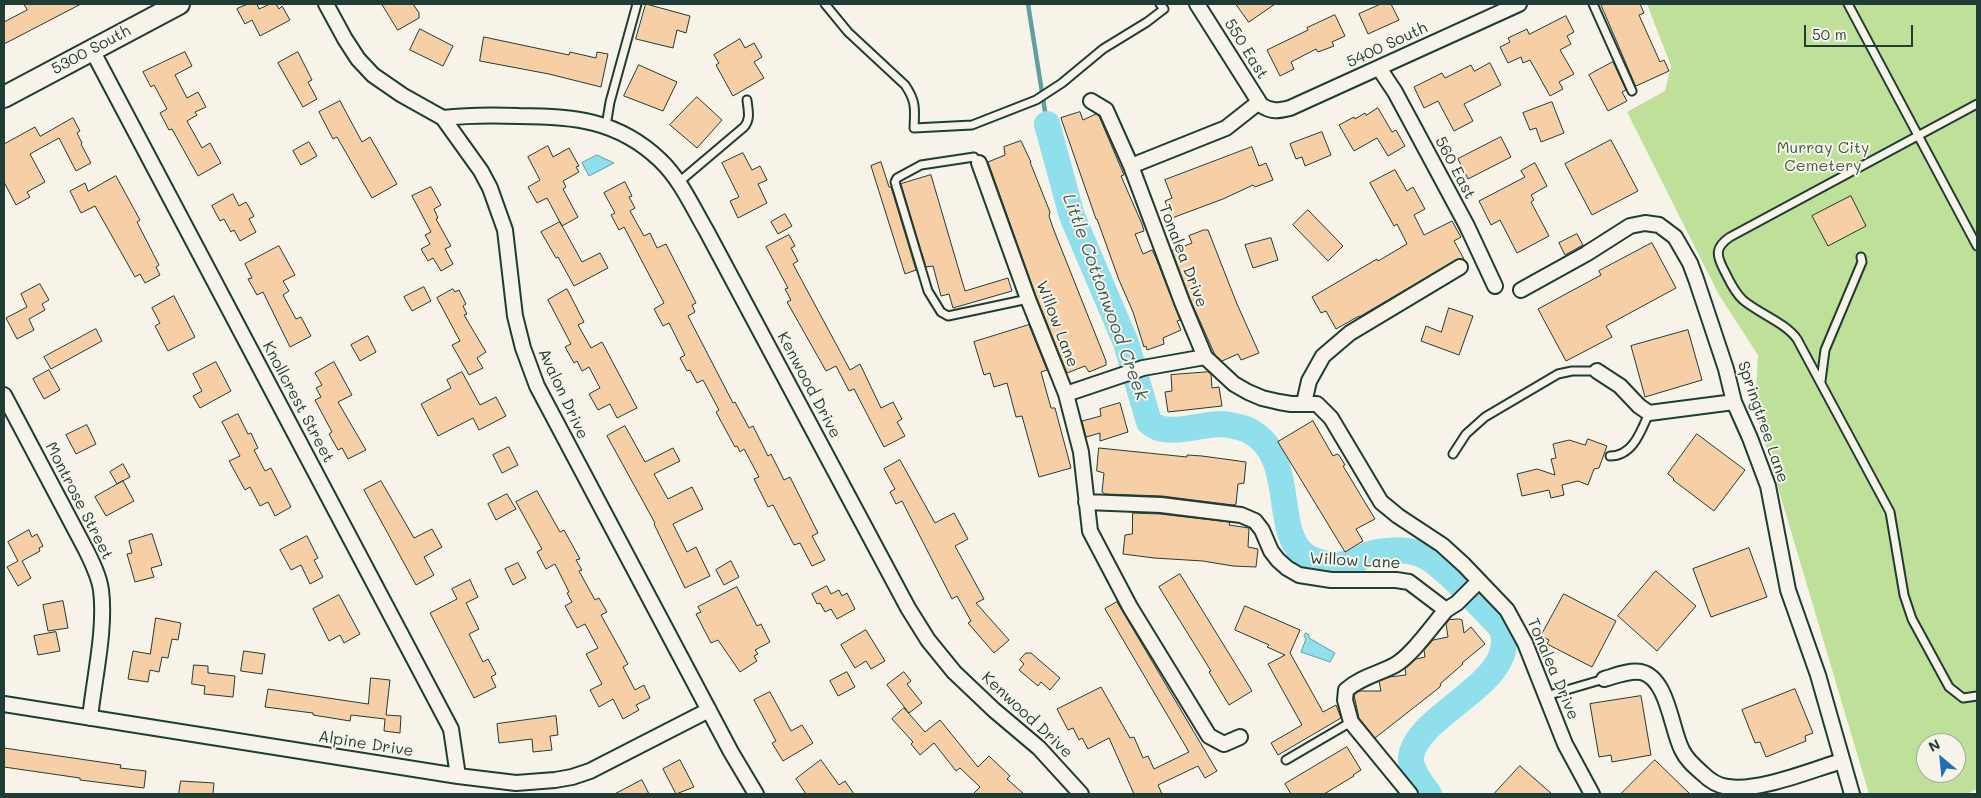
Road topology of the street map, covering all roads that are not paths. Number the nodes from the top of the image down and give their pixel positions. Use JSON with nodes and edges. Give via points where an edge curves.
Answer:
{"nodes":[{"id":1,"x":179,"y":4,"type":"edge"},
{"id":2,"x":326,"y":4,"type":"edge"},
{"id":3,"x":637,"y":4,"type":"edge"},
{"id":4,"x":825,"y":4,"type":"edge"},
{"id":5,"x":1160,"y":4,"type":"edge"},
{"id":6,"x":1196,"y":4,"type":"edge"},
{"id":7,"x":1519,"y":4,"type":"edge"},
{"id":8,"x":1593,"y":4,"type":"edge"},
{"id":9,"x":1848,"y":4,"type":"edge"},
{"id":10,"x":92,"y":50,"type":"junction"},
{"id":11,"x":1379,"y":68,"type":"junction"},
{"id":12,"x":1632,"y":92,"type":"dead end"},
{"id":13,"x":4,"y":97,"type":"edge"},
{"id":14,"x":747,"y":100,"type":"dead end"},
{"id":15,"x":1091,"y":102,"type":"dead end"},
{"id":16,"x":1977,"y":104,"type":"edge"},
{"id":17,"x":1264,"y":106,"type":"junction"},
{"id":18,"x":443,"y":118,"type":"junction"},
{"id":19,"x":606,"y":126,"type":"junction"},
{"id":20,"x":1918,"y":135,"type":"junction"},
{"id":21,"x":980,"y":163,"type":"joint"},
{"id":22,"x":1131,"y":166,"type":"junction"},
{"id":23,"x":679,"y":182,"type":"junction"},
{"id":24,"x":1977,"y":246,"type":"edge"},
{"id":25,"x":1861,"y":257,"type":"dead end"},
{"id":26,"x":1460,"y":267,"type":"dead end"},
{"id":27,"x":1495,"y":286,"type":"dead end"},
{"id":28,"x":1521,"y":290,"type":"dead end"},
{"id":29,"x":1028,"y":299,"type":"junction"},
{"id":30,"x":1205,"y":357,"type":"junction"},
{"id":31,"x":1597,"y":371,"type":"joint"},
{"id":32,"x":1821,"y":381,"type":"junction"},
{"id":33,"x":1066,"y":394,"type":"junction"},
{"id":34,"x":4,"y":395,"type":"edge"},
{"id":35,"x":1734,"y":402,"type":"junction"},
{"id":36,"x":1304,"y":403,"type":"junction"},
{"id":37,"x":1649,"y":413,"type":"junction"},
{"id":38,"x":1453,"y":454,"type":"dead end"},
{"id":39,"x":1610,"y":456,"type":"dead end"},
{"id":40,"x":1086,"y":502,"type":"junction"},
{"id":41,"x":1476,"y":585,"type":"junction"},
{"id":42,"x":1446,"y":610,"type":"junction"},
{"id":43,"x":1604,"y":679,"type":"joint"},
{"id":44,"x":1546,"y":696,"type":"junction"},
{"id":45,"x":1977,"y":696,"type":"edge"},
{"id":46,"x":4,"y":704,"type":"edge"},
{"id":47,"x":709,"y":710,"type":"junction"},
{"id":48,"x":90,"y":718,"type":"junction"},
{"id":49,"x":1351,"y":722,"type":"junction"},
{"id":50,"x":1240,"y":737,"type":"dead end"},
{"id":51,"x":1286,"y":760,"type":"dead end"},
{"id":52,"x":1842,"y":761,"type":"junction"},
{"id":53,"x":458,"y":776,"type":"junction"},
{"id":54,"x":517,"y":789,"type":"edge"},
{"id":55,"x":756,"y":794,"type":"edge"},
{"id":56,"x":1081,"y":794,"type":"edge"},
{"id":57,"x":1410,"y":794,"type":"edge"},
{"id":58,"x":1592,"y":794,"type":"edge"},
{"id":59,"x":1852,"y":794,"type":"edge"}],
"edges":[{"from":1,"to":10,"type":"main road","name":"5300 South"},
{"from":2,"to":18,"type":"street","name":"Avalon Drive","via":[[358,59],[373,75]]},
{"from":3,"to":19,"type":"lane"},
{"from":4,"to":5,"type":"lane","via":[[848,32],[905,84],[916,105],[914,128],[972,125],[1036,100],[1103,49],[1164,9]]},
{"from":6,"to":17,"type":"street","name":"550 East"},
{"from":7,"to":11,"type":"street","name":"5400 South"},
{"from":8,"to":12,"type":"lane"},
{"from":9,"to":20,"type":"lane"},
{"from":10,"to":13,"type":"main road","name":"5300 South"},
{"from":10,"to":53,"type":"street","name":"Knollcrest Street","via":[[451,729]]},
{"from":11,"to":17,"type":"street","name":"5400 South","via":[[1290,108],[1276,112]]},
{"from":11,"to":27,"type":"street","name":"560 East","via":[[1467,226]]},
{"from":14,"to":23,"type":"lane","via":[[749,113],[744,128]]},
{"from":15,"to":22,"type":"street","name":"Tonalea Drive","via":[[1106,110]]},
{"from":16,"to":20,"type":"lane"},
{"from":17,"to":22,"type":"street","via":[[1226,128]]},
{"from":18,"to":19,"type":"street","name":"Kenwood Drive","via":[[554,116]]},
{"from":18,"to":47,"type":"street","name":"Avalon Drive","via":[[480,171],[497,206],[506,239],[515,316],[537,386]]},
{"from":19,"to":23,"type":"street","name":"Kenwood Drive","via":[[632,139],[660,160]]},
{"from":20,"to":24,"type":"lane"},
{"from":20,"to":32,"type":"lane","via":[[1730,237],[1719,248],[1718,260],[1736,292],[1794,335]]},
{"from":21,"to":29,"type":"street","name":"Willow Lane"},
{"from":21,"to":29,"type":"lane","via":[[974,157],[920,165],[895,182],[928,291],[941,312],[948,316]]},
{"from":22,"to":30,"type":"street","name":"Tonalea Drive"},
{"from":23,"to":56,"type":"street","name":"Kenwood Drive","via":[[928,640],[954,672],[1039,748]]},
{"from":25,"to":32,"type":"lane","via":[[1862,262],[1825,350]]},
{"from":26,"to":36,"type":"street","via":[[1350,333],[1323,356],[1309,381]]},
{"from":28,"to":35,"type":"street","name":"Springtree Lane","via":[[1630,226],[1645,223],[1665,228],[1675,237],[1690,263]]},
{"from":29,"to":33,"type":"street","name":"Willow Lane"},
{"from":30,"to":33,"type":"street","via":[[1143,368]]},
{"from":30,"to":36,"type":"street","name":"Tonalea Drive","via":[[1234,384],[1248,392],[1279,402]]},
{"from":31,"to":37,"type":"street","via":[[1620,386]]},
{"from":31,"to":38,"type":"lane","via":[[1558,374],[1485,417],[1466,434]]},
{"from":32,"to":45,"type":"lane","via":[[1890,512],[1904,594],[1912,619],[1948,687],[1963,698]]},
{"from":33,"to":40,"type":"street","name":"Willow Lane","via":[[1081,452]]},
{"from":34,"to":48,"type":"street","name":"Montrose Street","via":[[86,550],[101,588],[102,616]]},
{"from":35,"to":37,"type":"street"},
{"from":35,"to":52,"type":"street","name":"Springtree Lane","via":[[1768,486],[1788,590],[1818,675]]},
{"from":36,"to":41,"type":"street","name":"Tonalea Drive","via":[[1317,404],[1331,418],[1381,502],[1442,545]]},
{"from":37,"to":39,"type":"lane","via":[[1628,451],[1620,456]]},
{"from":40,"to":42,"type":"street","name":"Willow Lane","via":[[1161,505],[1241,514],[1255,521],[1278,560],[1298,575],[1331,580],[1409,582]]},
{"from":40,"to":50,"type":"street","name":"Willow Lane","via":[[1090,531],[1130,607],[1208,736],[1224,744]]},
{"from":41,"to":42,"type":"street"},
{"from":41,"to":44,"type":"street","name":"Tonalea Drive","via":[[1507,610],[1515,621]]},
{"from":42,"to":49,"type":"street","via":[[1396,664],[1364,677],[1346,690],[1345,700]]},
{"from":43,"to":44,"type":"lane"},
{"from":43,"to":52,"type":"street","via":[[1627,672],[1639,672],[1653,678],[1666,702],[1682,752],[1707,778],[1722,786],[1736,788],[1771,782]]},
{"from":44,"to":58,"type":"street","name":"Tonalea Drive","via":[[1565,744]]},
{"from":46,"to":48,"type":"street","name":"Alpine Drive"},
{"from":47,"to":54,"type":"street","name":"Alpine Drive","via":[[590,771]]},
{"from":47,"to":55,"type":"street","name":"Avalon Drive"},
{"from":48,"to":53,"type":"street","name":"Alpine Drive"},
{"from":49,"to":51,"type":"lane"},
{"from":49,"to":57,"type":"street"},
{"from":52,"to":59,"type":"street","name":"Springtree Lane"},
{"from":53,"to":54,"type":"street","name":"Alpine Drive"}]}
